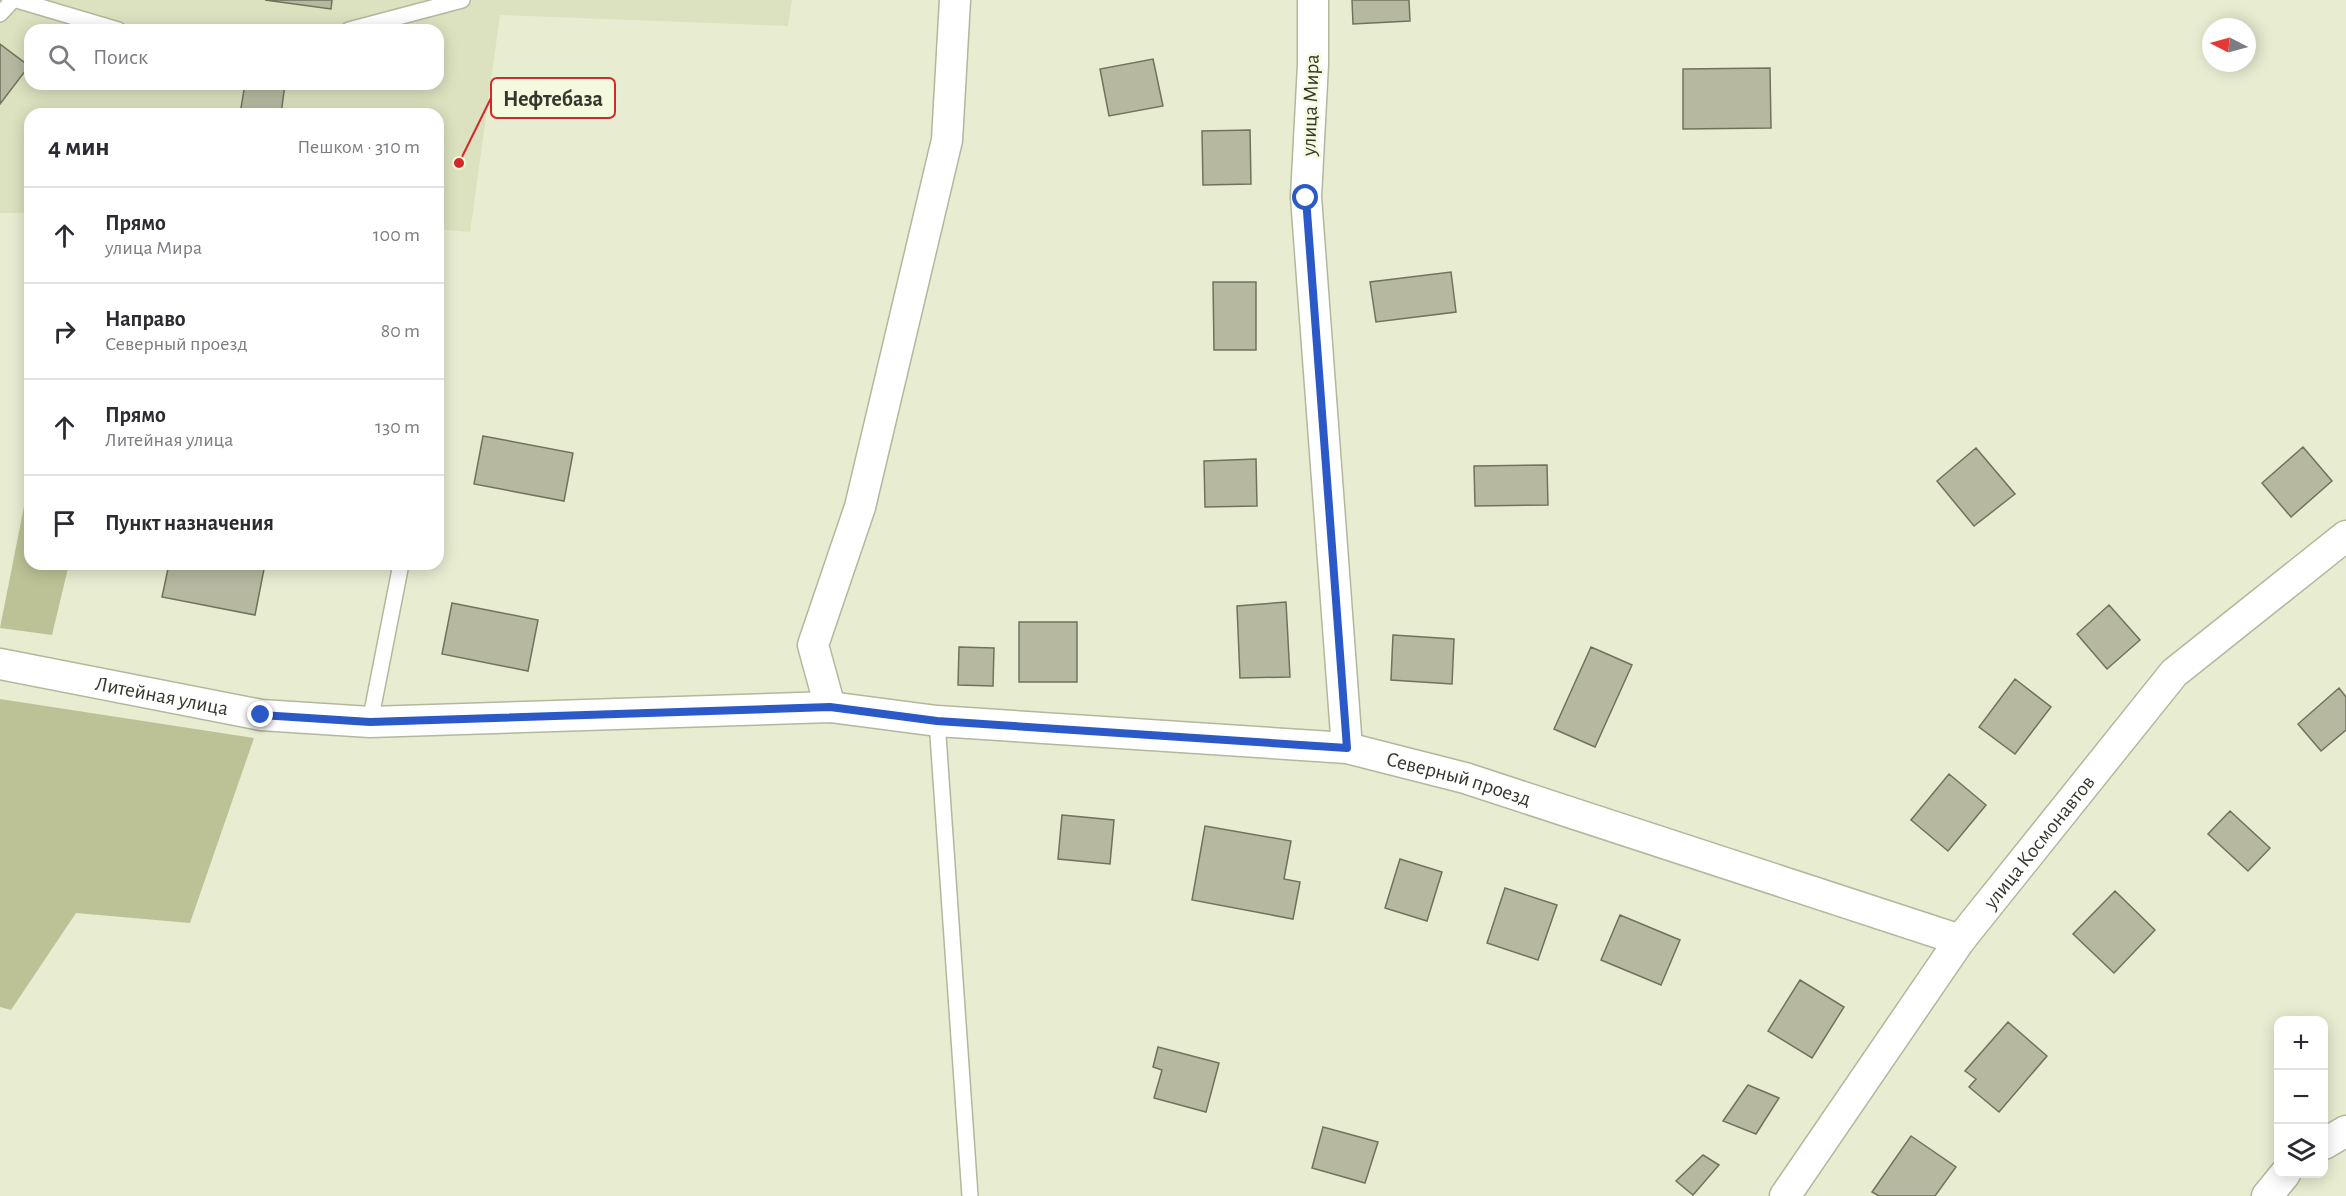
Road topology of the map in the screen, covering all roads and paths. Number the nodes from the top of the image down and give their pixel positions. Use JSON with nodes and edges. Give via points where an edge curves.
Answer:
{"nodes":[{"id":1,"x":15,"y":0,"type":"edge"},
{"id":2,"x":462,"y":0,"type":"edge"},
{"id":3,"x":955,"y":0,"type":"edge"},
{"id":4,"x":1313,"y":0,"type":"edge"},
{"id":5,"x":0,"y":14,"type":"edge"},
{"id":6,"x":97,"y":24,"type":"edge"},
{"id":7,"x":372,"y":24,"type":"edge"},
{"id":8,"x":2346,"y":536,"type":"edge"},
{"id":9,"x":400,"y":570,"type":"edge"},
{"id":10,"x":0,"y":664,"type":"edge"},
{"id":11,"x":830,"y":707,"type":"junction"},
{"id":12,"x":937,"y":721,"type":"junction"},
{"id":13,"x":370,"y":722,"type":"junction"},
{"id":14,"x":1347,"y":748,"type":"junction"},
{"id":15,"x":1960,"y":940,"type":"junction"},
{"id":16,"x":2346,"y":1131,"type":"edge"},
{"id":17,"x":2328,"y":1142,"type":"edge"},
{"id":18,"x":2281,"y":1178,"type":"edge"},
{"id":19,"x":970,"y":1196,"type":"edge"},
{"id":20,"x":1785,"y":1196,"type":"edge"},
{"id":21,"x":2267,"y":1196,"type":"edge"}],
"edges":[{"from":1,"to":5,"type":"lane"},
{"from":1,"to":6,"type":"lane"},
{"from":2,"to":7,"type":"lane"},
{"from":3,"to":11,"type":"street","via":[[947,140],[860,507],[813,645]]},
{"from":4,"to":14,"type":"street","name":"улица Мира","via":[[1306,198]]},
{"from":8,"to":15,"type":"street","name":"улица Космонавтов","via":[[2174,673]]},
{"from":9,"to":13,"type":"lane"},
{"from":10,"to":13,"type":"street","name":"Литейная улица","via":[[261,715]]},
{"from":11,"to":12,"type":"street","name":"Литейная улица"},
{"from":11,"to":13,"type":"street","name":"Литейная улица"},
{"from":12,"to":14,"type":"street","name":"Северный проезд"},
{"from":12,"to":19,"type":"lane"},
{"from":14,"to":15,"type":"street","name":"Северный проезд","via":[[1465,778]]},
{"from":15,"to":20,"type":"street","name":"улица Космонавтов"},
{"from":16,"to":17,"type":"street"},
{"from":18,"to":21,"type":"street"}]}
